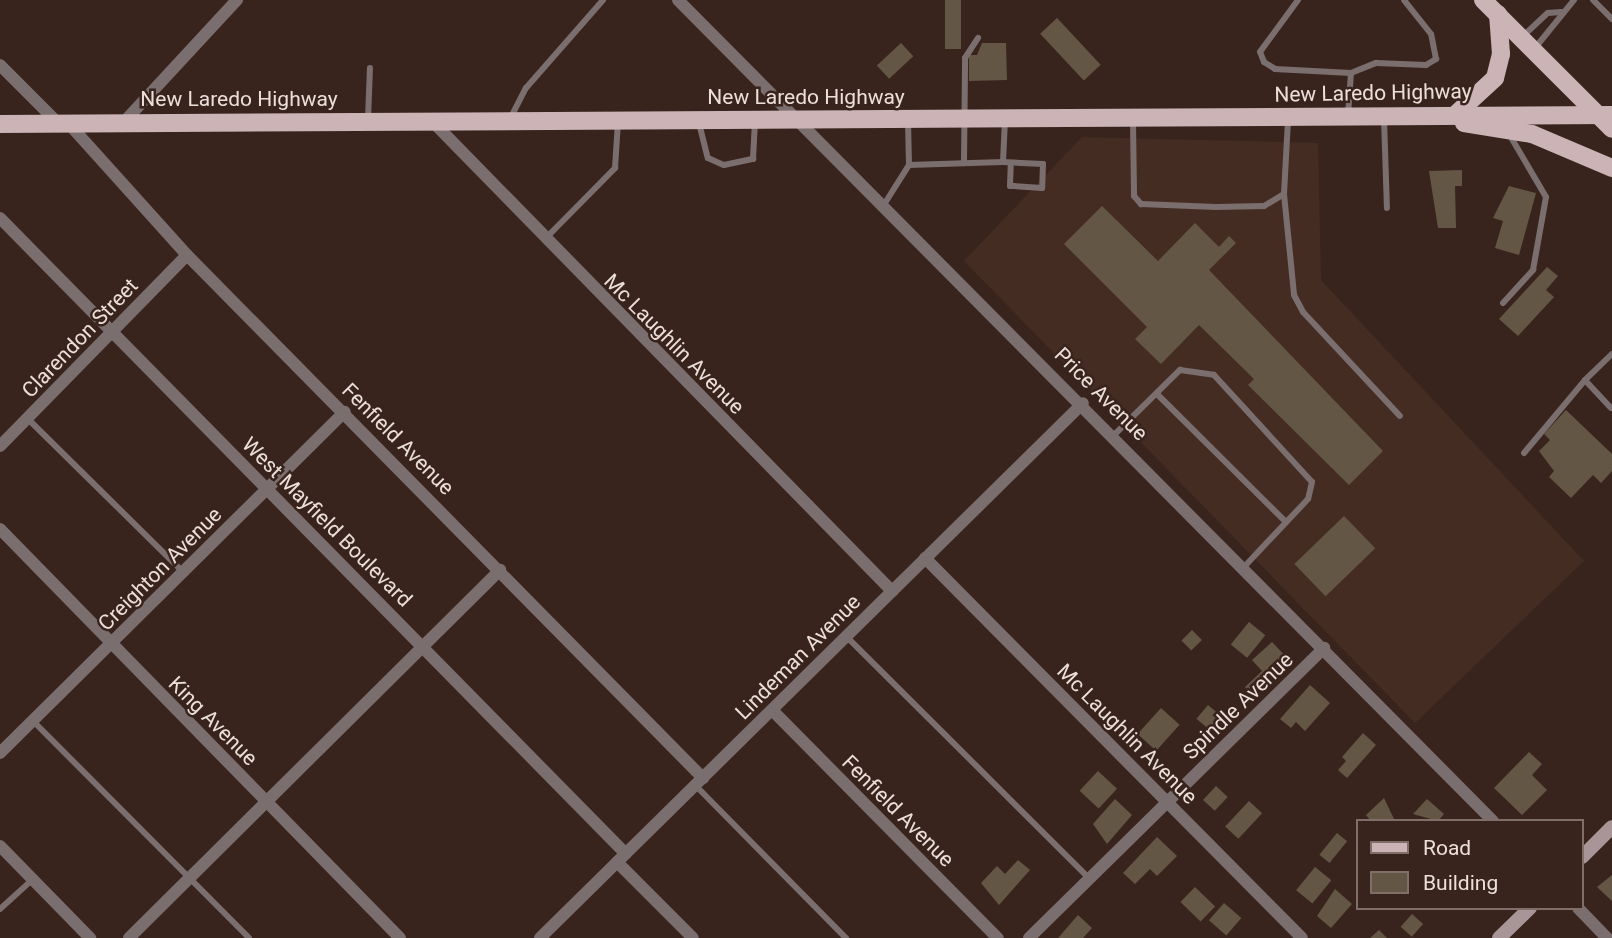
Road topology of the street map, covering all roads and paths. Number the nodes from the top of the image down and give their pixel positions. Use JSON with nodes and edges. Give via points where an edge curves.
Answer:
{"nodes":[{"id":1,"x":237,"y":0,"type":"edge"},
{"id":2,"x":603,"y":0,"type":"edge"},
{"id":3,"x":678,"y":0,"type":"edge"},
{"id":4,"x":1298,"y":0,"type":"edge"},
{"id":5,"x":1404,"y":0,"type":"edge"},
{"id":6,"x":1483,"y":0,"type":"edge"},
{"id":7,"x":1574,"y":0,"type":"edge"},
{"id":8,"x":1593,"y":0,"type":"edge"},
{"id":9,"x":1561,"y":12,"type":"junction"},
{"id":10,"x":1498,"y":14,"type":"junction"},
{"id":11,"x":1612,"y":19,"type":"edge"},
{"id":12,"x":978,"y":38,"type":"dead end"},
{"id":13,"x":1527,"y":44,"type":"junction"},
{"id":14,"x":0,"y":65,"type":"edge"},
{"id":15,"x":370,"y":68,"type":"dead end"},
{"id":16,"x":1351,"y":73,"type":"junction"},
{"id":17,"x":1456,"y":114,"type":"junction"},
{"id":18,"x":1412,"y":115,"type":"junction"},
{"id":19,"x":1605,"y":115,"type":"edge"},
{"id":20,"x":1384,"y":116,"type":"junction"},
{"id":21,"x":1288,"y":117,"type":"junction"},
{"id":22,"x":1348,"y":117,"type":"junction"},
{"id":23,"x":908,"y":119,"type":"junction"},
{"id":24,"x":965,"y":119,"type":"junction"},
{"id":25,"x":1005,"y":119,"type":"junction"},
{"id":26,"x":1133,"y":119,"type":"junction"},
{"id":27,"x":618,"y":120,"type":"junction"},
{"id":28,"x":698,"y":120,"type":"junction"},
{"id":29,"x":754,"y":120,"type":"junction"},
{"id":30,"x":799,"y":120,"type":"junction"},
{"id":31,"x":368,"y":121,"type":"junction"},
{"id":32,"x":432,"y":121,"type":"junction"},
{"id":33,"x":509,"y":121,"type":"junction"},
{"id":34,"x":1502,"y":121,"type":"junction"},
{"id":35,"x":123,"y":122,"type":"junction"},
{"id":36,"x":0,"y":124,"type":"edge"},
{"id":37,"x":64,"y":124,"type":"junction"},
{"id":38,"x":1612,"y":129,"type":"edge"},
{"id":39,"x":964,"y":162,"type":"junction"},
{"id":40,"x":1007,"y":162,"type":"junction"},
{"id":41,"x":909,"y":164,"type":"junction"},
{"id":42,"x":1612,"y":168,"type":"edge"},
{"id":43,"x":1284,"y":194,"type":"junction"},
{"id":44,"x":885,"y":203,"type":"junction"},
{"id":45,"x":1387,"y":208,"type":"dead end"},
{"id":46,"x":0,"y":218,"type":"edge"},
{"id":47,"x":543,"y":240,"type":"junction"},
{"id":48,"x":187,"y":255,"type":"junction"},
{"id":49,"x":1503,"y":303,"type":"dead end"},
{"id":50,"x":114,"y":332,"type":"junction"},
{"id":51,"x":1612,"y":354,"type":"edge"},
{"id":52,"x":1585,"y":380,"type":"junction"},
{"id":53,"x":1157,"y":394,"type":"junction"},
{"id":54,"x":1083,"y":403,"type":"junction"},
{"id":55,"x":1611,"y":408,"type":"edge"},
{"id":56,"x":345,"y":412,"type":"junction"},
{"id":57,"x":1400,"y":416,"type":"dead end"},
{"id":58,"x":27,"y":419,"type":"junction"},
{"id":59,"x":1115,"y":435,"type":"junction"},
{"id":60,"x":0,"y":446,"type":"edge"},
{"id":61,"x":1524,"y":453,"type":"dead end"},
{"id":62,"x":268,"y":489,"type":"junction"},
{"id":63,"x":1286,"y":522,"type":"junction"},
{"id":64,"x":0,"y":529,"type":"edge"},
{"id":65,"x":925,"y":558,"type":"junction"},
{"id":66,"x":1244,"y":566,"type":"junction"},
{"id":67,"x":500,"y":570,"type":"junction"},
{"id":68,"x":184,"y":572,"type":"junction"},
{"id":69,"x":892,"y":591,"type":"junction"},
{"id":70,"x":846,"y":636,"type":"junction"},
{"id":71,"x":110,"y":645,"type":"junction"},
{"id":72,"x":423,"y":647,"type":"junction"},
{"id":73,"x":1324,"y":648,"type":"junction"},
{"id":74,"x":772,"y":710,"type":"junction"},
{"id":75,"x":33,"y":721,"type":"junction"},
{"id":76,"x":0,"y":752,"type":"edge"},
{"id":77,"x":700,"y":782,"type":"junction"},
{"id":78,"x":267,"y":802,"type":"junction"},
{"id":79,"x":1167,"y":802,"type":"junction"},
{"id":80,"x":1491,"y":819,"type":"edge"},
{"id":81,"x":1612,"y":827,"type":"edge"},
{"id":82,"x":0,"y":846,"type":"edge"},
{"id":83,"x":1584,"y":854,"type":"edge"},
{"id":84,"x":622,"y":858,"type":"junction"},
{"id":85,"x":190,"y":878,"type":"junction"},
{"id":86,"x":1089,"y":878,"type":"junction"},
{"id":87,"x":33,"y":879,"type":"junction"},
{"id":88,"x":0,"y":909,"type":"edge"},
{"id":89,"x":1528,"y":910,"type":"edge"},
{"id":90,"x":1580,"y":910,"type":"edge"},
{"id":91,"x":543,"y":937,"type":"edge"},
{"id":92,"x":90,"y":938,"type":"edge"},
{"id":93,"x":129,"y":938,"type":"edge"},
{"id":94,"x":249,"y":938,"type":"edge"},
{"id":95,"x":400,"y":938,"type":"edge"},
{"id":96,"x":693,"y":938,"type":"edge"},
{"id":97,"x":846,"y":938,"type":"edge"},
{"id":98,"x":998,"y":938,"type":"edge"},
{"id":99,"x":1029,"y":938,"type":"edge"},
{"id":100,"x":1302,"y":938,"type":"edge"},
{"id":101,"x":1499,"y":938,"type":"edge"},
{"id":102,"x":1607,"y":938,"type":"edge"}],
"edges":[{"from":1,"to":35,"type":"street"},
{"from":2,"to":33,"type":"lane","via":[[526,88]]},
{"from":3,"to":30,"type":"street","name":"Price Avenue"},
{"from":4,"to":16,"type":"lane","via":[[1260,52],[1264,62],[1275,69]]},
{"from":5,"to":16,"type":"lane","via":[[1432,34],[1436,59],[1426,65],[1376,64]]},
{"from":6,"to":10,"type":"main road"},
{"from":7,"to":9,"type":"lane"},
{"from":8,"to":11,"type":"lane"},
{"from":9,"to":13,"type":"lane","via":[[1559,25]]},
{"from":9,"to":13,"type":"lane","via":[[1548,13]]},
{"from":10,"to":13,"type":"main road"},
{"from":10,"to":17,"type":"main road","via":[[1502,54],[1495,78]]},
{"from":12,"to":24,"type":"lane","via":[[965,58]]},
{"from":13,"to":19,"type":"main road"},
{"from":14,"to":37,"type":"street","name":"Fenfield Avenue"},
{"from":15,"to":31,"type":"lane"},
{"from":16,"to":22,"type":"lane"},
{"from":17,"to":18,"type":"main road","name":"New Laredo Highway"},
{"from":17,"to":34,"type":"main road","name":"New Laredo Highway"},
{"from":18,"to":20,"type":"main road","name":"New Laredo Highway"},
{"from":18,"to":34,"type":"main road"},
{"from":19,"to":34,"type":"main road","name":"New Laredo Highway"},
{"from":19,"to":38,"type":"main road"},
{"from":20,"to":22,"type":"main road","name":"New Laredo Highway"},
{"from":20,"to":45,"type":"lane"},
{"from":21,"to":22,"type":"main road","name":"New Laredo Highway"},
{"from":21,"to":26,"type":"main road","name":"New Laredo Highway"},
{"from":21,"to":43,"type":"lane"},
{"from":23,"to":24,"type":"main road","name":"New Laredo Highway"},
{"from":23,"to":30,"type":"main road","name":"New Laredo Highway"},
{"from":23,"to":41,"type":"lane"},
{"from":24,"to":25,"type":"main road","name":"New Laredo Highway"},
{"from":24,"to":39,"type":"lane"},
{"from":25,"to":26,"type":"main road","name":"New Laredo Highway"},
{"from":25,"to":40,"type":"lane"},
{"from":26,"to":43,"type":"lane","via":[[1135,196],[1142,204],[1264,206]]},
{"from":27,"to":28,"type":"main road","name":"New Laredo Highway"},
{"from":27,"to":33,"type":"main road","name":"New Laredo Highway"},
{"from":27,"to":47,"type":"lane","via":[[615,168]]},
{"from":28,"to":29,"type":"main road","name":"New Laredo Highway"},
{"from":28,"to":29,"type":"lane","via":[[708,158],[724,165],[756,154]]},
{"from":29,"to":30,"type":"main road","name":"New Laredo Highway"},
{"from":30,"to":44,"type":"street","name":"Price Avenue"},
{"from":31,"to":32,"type":"main road","name":"New Laredo Highway"},
{"from":31,"to":35,"type":"main road","name":"New Laredo Highway"},
{"from":32,"to":33,"type":"main road","name":"New Laredo Highway"},
{"from":32,"to":47,"type":"street","name":"Mc Laughlin Avenue"},
{"from":34,"to":42,"type":"main road"},
{"from":34,"to":49,"type":"lane","via":[[1546,197],[1533,270]]},
{"from":35,"to":37,"type":"main road","name":"New Laredo Highway"},
{"from":36,"to":37,"type":"main road","name":"New Laredo Highway"},
{"from":37,"to":48,"type":"street","name":"Fenfield Avenue"},
{"from":39,"to":40,"type":"lane"},
{"from":39,"to":41,"type":"lane"},
{"from":40,"to":40,"type":"lane","via":[[1043,164],[1042,188],[1010,186]]},
{"from":41,"to":44,"type":"lane"},
{"from":43,"to":57,"type":"lane","via":[[1294,295],[1303,312]]},
{"from":44,"to":54,"type":"street","name":"Price Avenue"},
{"from":46,"to":50,"type":"street","name":"West Mayfield Boulevard"},
{"from":47,"to":69,"type":"street","name":"Mc Laughlin Avenue"},
{"from":48,"to":50,"type":"street","name":"Clarendon Street"},
{"from":48,"to":56,"type":"street","name":"Fenfield Avenue"},
{"from":50,"to":58,"type":"street","name":"Clarendon Street"},
{"from":50,"to":62,"type":"street","name":"West Mayfield Boulevard"},
{"from":51,"to":52,"type":"lane"},
{"from":52,"to":55,"type":"lane"},
{"from":52,"to":61,"type":"lane"},
{"from":53,"to":59,"type":"lane"},
{"from":53,"to":63,"type":"lane"},
{"from":53,"to":63,"type":"lane","via":[[1180,370],[1214,375],[1308,472],[1308,499]]},
{"from":54,"to":59,"type":"street","name":"Price Avenue"},
{"from":54,"to":65,"type":"street","name":"Lindeman Avenue"},
{"from":56,"to":62,"type":"street","name":"Creighton Avenue"},
{"from":56,"to":67,"type":"street","name":"Fenfield Avenue"},
{"from":58,"to":60,"type":"street","name":"Clarendon Street"},
{"from":58,"to":68,"type":"lane"},
{"from":59,"to":66,"type":"street","name":"Price Avenue"},
{"from":62,"to":68,"type":"street","name":"Creighton Avenue"},
{"from":62,"to":72,"type":"street","name":"West Mayfield Boulevard"},
{"from":63,"to":66,"type":"lane"},
{"from":64,"to":71,"type":"street","name":"King Avenue"},
{"from":65,"to":69,"type":"street","name":"Lindeman Avenue"},
{"from":65,"to":79,"type":"street","name":"Mc Laughlin Avenue"},
{"from":66,"to":73,"type":"street","name":"Price Avenue"},
{"from":67,"to":72,"type":"street"},
{"from":67,"to":77,"type":"street","name":"Fenfield Avenue"},
{"from":68,"to":71,"type":"street","name":"Creighton Avenue"},
{"from":69,"to":70,"type":"street","name":"Lindeman Avenue"},
{"from":70,"to":74,"type":"street","name":"Lindeman Avenue"},
{"from":70,"to":86,"type":"lane"},
{"from":71,"to":75,"type":"street","name":"Creighton Avenue"},
{"from":71,"to":78,"type":"street","name":"King Avenue"},
{"from":72,"to":78,"type":"street"},
{"from":72,"to":84,"type":"street","name":"West Mayfield Boulevard"},
{"from":73,"to":79,"type":"street","name":"Spindle Avenue"},
{"from":73,"to":80,"type":"street","name":"Price Avenue"},
{"from":74,"to":77,"type":"street","name":"Lindeman Avenue"},
{"from":74,"to":98,"type":"street","name":"Fenfield Avenue"},
{"from":75,"to":76,"type":"street","name":"Creighton Avenue"},
{"from":75,"to":85,"type":"lane"},
{"from":77,"to":84,"type":"street","name":"Lindeman Avenue"},
{"from":77,"to":97,"type":"lane"},
{"from":78,"to":85,"type":"street"},
{"from":78,"to":95,"type":"street","name":"King Avenue"},
{"from":79,"to":86,"type":"street","name":"Spindle Avenue"},
{"from":79,"to":100,"type":"street","name":"Mc Laughlin Avenue"},
{"from":81,"to":83,"type":"main road"},
{"from":82,"to":87,"type":"street"},
{"from":84,"to":91,"type":"street","name":"Lindeman Avenue"},
{"from":84,"to":96,"type":"street","name":"West Mayfield Boulevard"},
{"from":85,"to":93,"type":"street"},
{"from":85,"to":94,"type":"lane"},
{"from":86,"to":99,"type":"street","name":"Spindle Avenue"},
{"from":87,"to":88,"type":"lane"},
{"from":87,"to":92,"type":"street"},
{"from":89,"to":101,"type":"main road"},
{"from":90,"to":102,"type":"street"}]}
